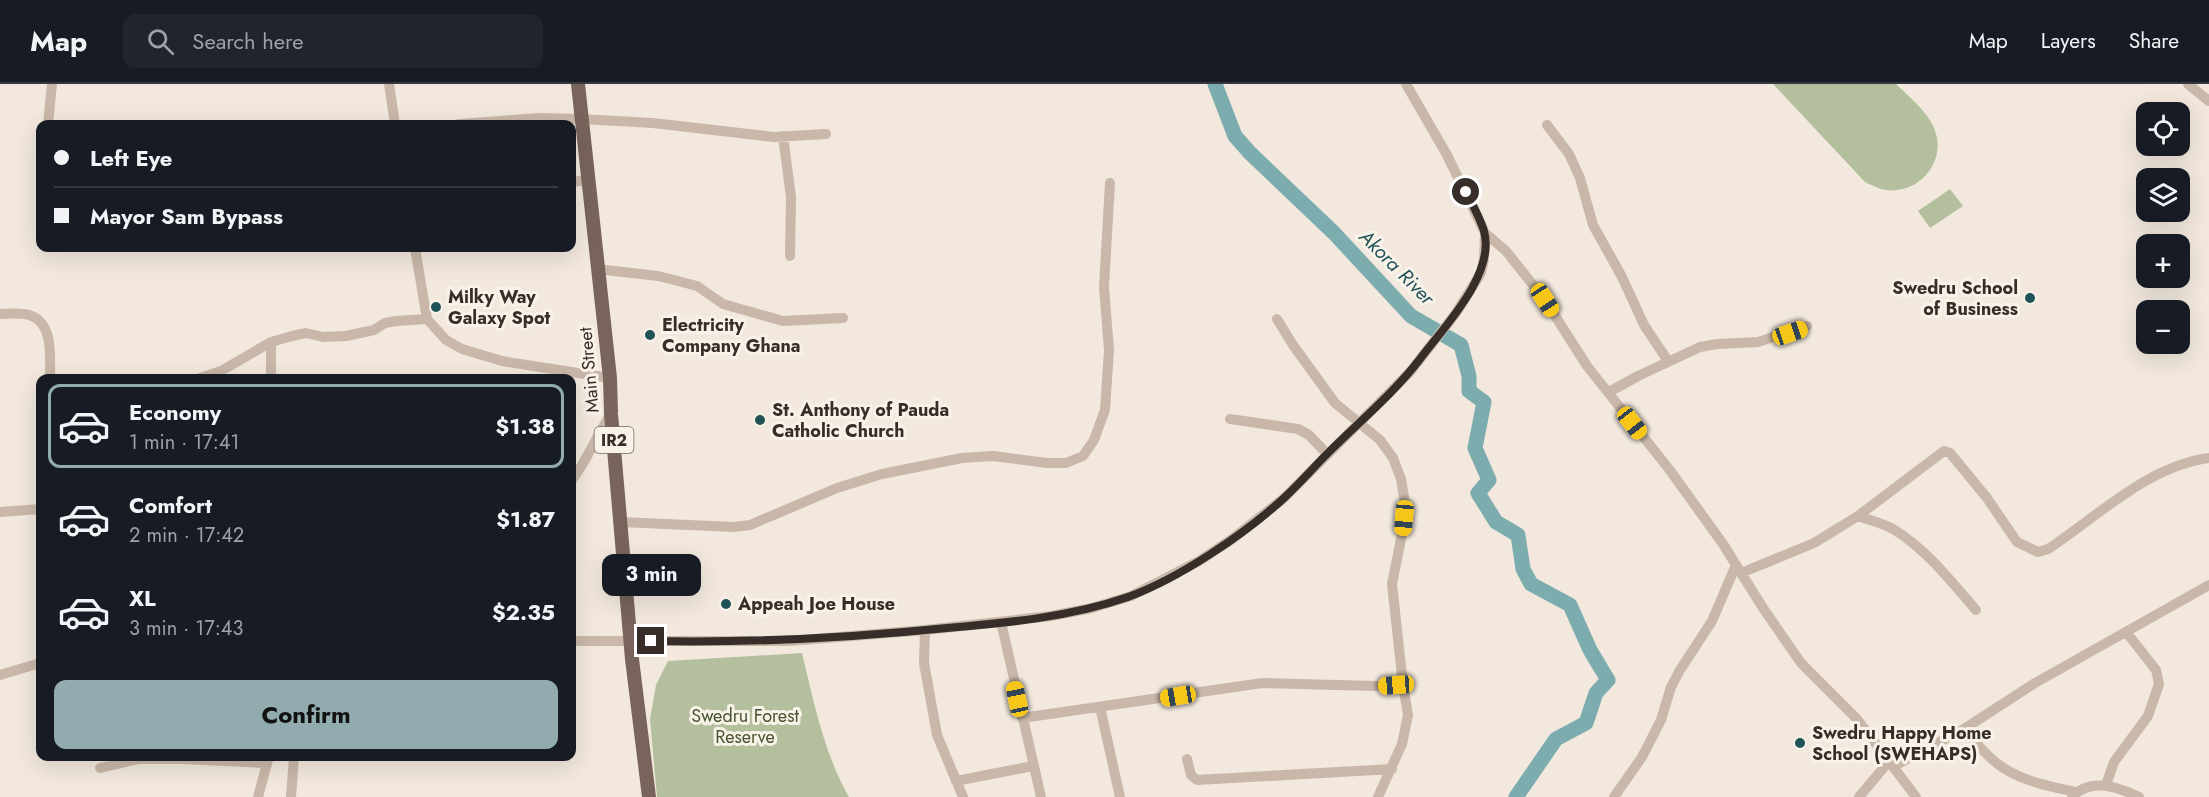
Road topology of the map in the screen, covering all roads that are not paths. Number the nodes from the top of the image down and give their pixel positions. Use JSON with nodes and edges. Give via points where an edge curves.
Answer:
{"nodes":[{"id":1,"x":52,"y":84,"type":"edge"},
{"id":2,"x":389,"y":84,"type":"edge"},
{"id":3,"x":578,"y":84,"type":"edge"},
{"id":4,"x":1406,"y":84,"type":"edge"},
{"id":5,"x":2188,"y":84,"type":"edge"},
{"id":6,"x":2209,"y":101,"type":"edge"},
{"id":7,"x":581,"y":119,"type":"junction"},
{"id":8,"x":48,"y":120,"type":"edge"},
{"id":9,"x":394,"y":120,"type":"edge"},
{"id":10,"x":560,"y":120,"type":"edge"},
{"id":11,"x":1547,"y":124,"type":"dead end"},
{"id":12,"x":826,"y":134,"type":"dead end"},
{"id":13,"x":783,"y":136,"type":"junction"},
{"id":14,"x":587,"y":180,"type":"junction"},
{"id":15,"x":576,"y":181,"type":"edge"},
{"id":16,"x":1110,"y":183,"type":"dead end"},
{"id":17,"x":1485,"y":233,"type":"junction"},
{"id":18,"x":416,"y":252,"type":"edge"},
{"id":19,"x":790,"y":256,"type":"dead end"},
{"id":20,"x":597,"y":269,"type":"junction"},
{"id":21,"x":0,"y":314,"type":"edge"},
{"id":22,"x":843,"y":318,"type":"dead end"},
{"id":23,"x":427,"y":319,"type":"junction"},
{"id":24,"x":1277,"y":319,"type":"dead end"},
{"id":25,"x":1807,"y":326,"type":"dead end"},
{"id":26,"x":271,"y":342,"type":"junction"},
{"id":27,"x":1668,"y":361,"type":"junction"},
{"id":28,"x":50,"y":374,"type":"edge"},
{"id":29,"x":212,"y":374,"type":"edge"},
{"id":30,"x":271,"y":374,"type":"edge"},
{"id":31,"x":610,"y":378,"type":"junction"},
{"id":32,"x":1608,"y":392,"type":"junction"},
{"id":33,"x":611,"y":414,"type":"junction"},
{"id":34,"x":1230,"y":419,"type":"dead end"},
{"id":35,"x":1360,"y":424,"type":"junction"},
{"id":36,"x":1327,"y":453,"type":"junction"},
{"id":37,"x":2209,"y":458,"type":"edge"},
{"id":38,"x":576,"y":474,"type":"edge"},
{"id":39,"x":36,"y":508,"type":"edge"},
{"id":40,"x":0,"y":512,"type":"edge"},
{"id":41,"x":1858,"y":516,"type":"junction"},
{"id":42,"x":621,"y":522,"type":"junction"},
{"id":43,"x":1738,"y":569,"type":"junction"},
{"id":44,"x":2209,"y":585,"type":"edge"},
{"id":45,"x":1976,"y":610,"type":"dead end"},
{"id":46,"x":1000,"y":622,"type":"junction"},
{"id":47,"x":925,"y":630,"type":"junction"},
{"id":48,"x":2127,"y":633,"type":"junction"},
{"id":49,"x":576,"y":640,"type":"edge"},
{"id":50,"x":631,"y":641,"type":"junction"},
{"id":51,"x":36,"y":664,"type":"edge"},
{"id":52,"x":0,"y":675,"type":"edge"},
{"id":53,"x":1403,"y":685,"type":"junction"},
{"id":54,"x":1100,"y":707,"type":"junction"},
{"id":55,"x":1022,"y":718,"type":"junction"},
{"id":56,"x":1964,"y":729,"type":"junction"},
{"id":57,"x":1187,"y":759,"type":"dead end"},
{"id":58,"x":130,"y":761,"type":"edge"},
{"id":59,"x":267,"y":761,"type":"edge"},
{"id":60,"x":294,"y":761,"type":"edge"},
{"id":61,"x":1892,"y":763,"type":"junction"},
{"id":62,"x":1033,"y":766,"type":"junction"},
{"id":63,"x":100,"y":768,"type":"dead end"},
{"id":64,"x":1392,"y":769,"type":"junction"},
{"id":65,"x":956,"y":781,"type":"junction"},
{"id":66,"x":2106,"y":785,"type":"junction"},
{"id":67,"x":2074,"y":794,"type":"edge"},
{"id":68,"x":258,"y":797,"type":"edge"},
{"id":69,"x":291,"y":797,"type":"edge"},
{"id":70,"x":649,"y":797,"type":"edge"},
{"id":71,"x":963,"y":797,"type":"edge"},
{"id":72,"x":1041,"y":797,"type":"edge"},
{"id":73,"x":1120,"y":797,"type":"edge"},
{"id":74,"x":1378,"y":797,"type":"edge"},
{"id":75,"x":1614,"y":797,"type":"edge"},
{"id":76,"x":1859,"y":797,"type":"edge"},
{"id":77,"x":1916,"y":797,"type":"edge"},
{"id":78,"x":2139,"y":797,"type":"edge"}],
"edges":[{"from":1,"to":8,"type":"street"},
{"from":2,"to":9,"type":"street"},
{"from":3,"to":7,"type":"main road","name":"Main Street","number":"IR2"},
{"from":4,"to":17,"type":"street","via":[[1447,154]]},
{"from":5,"to":6,"type":"street"},
{"from":7,"to":10,"type":"street"},
{"from":7,"to":13,"type":"street"},
{"from":7,"to":14,"type":"main road","name":"Main Street","number":"IR2"},
{"from":11,"to":27,"type":"street","via":[[1569,154],[1593,225],[1644,325]]},
{"from":12,"to":13,"type":"street"},
{"from":13,"to":19,"type":"street","via":[[791,197]]},
{"from":14,"to":15,"type":"street"},
{"from":14,"to":20,"type":"main road","name":"Main Street","number":"IR2"},
{"from":16,"to":42,"type":"street","via":[[1104,287],[1109,350],[1105,410],[1094,441],[1083,456],[1066,463],[993,456],[962,458],[882,474],[837,488],[750,525]]},
{"from":17,"to":32,"type":"street","via":[[1506,251],[1545,300]]},
{"from":17,"to":35,"type":"street","via":[[1484,260],[1472,290],[1410,372]]},
{"from":18,"to":23,"type":"street"},
{"from":20,"to":22,"type":"street","via":[[658,276],[697,286],[723,304],[783,321]]},
{"from":20,"to":31,"type":"main road","name":"Main Street","number":"IR2"},
{"from":21,"to":28,"type":"street","via":[[28,314],[40,320],[50,348]]},
{"from":23,"to":26,"type":"street","via":[[396,321],[346,336],[306,333]]},
{"from":23,"to":31,"type":"street","via":[[462,349],[502,361]]},
{"from":24,"to":35,"type":"street","via":[[1335,403]]},
{"from":25,"to":27,"type":"street","via":[[1758,342],[1700,347]]},
{"from":26,"to":29,"type":"street"},
{"from":26,"to":30,"type":"street"},
{"from":27,"to":32,"type":"street"},
{"from":31,"to":33,"type":"main road","name":"Main Street","number":"IR2"},
{"from":32,"to":43,"type":"street","via":[[1669,469]]},
{"from":33,"to":38,"type":"street"},
{"from":33,"to":42,"type":"main road","name":"Main Street","number":"IR2"},
{"from":34,"to":36,"type":"street","via":[[1299,429]]},
{"from":35,"to":36,"type":"street"},
{"from":35,"to":53,"type":"street","via":[[1380,440],[1393,458],[1405,503],[1392,584]]},
{"from":36,"to":46,"type":"street","via":[[1283,499],[1232,539],[1166,579],[1131,596],[1092,608]]},
{"from":37,"to":41,"type":"street","via":[[2164,471],[2038,552],[2017,542],[1950,453],[1944,452]]},
{"from":39,"to":40,"type":"street"},
{"from":41,"to":43,"type":"street","via":[[1814,543]]},
{"from":41,"to":45,"type":"street","via":[[1891,528],[1915,545]]},
{"from":42,"to":50,"type":"main road","name":"Main Street","number":"IR2"},
{"from":43,"to":61,"type":"street","via":[[1801,663],[1857,719]]},
{"from":43,"to":75,"type":"street","via":[[1712,621],[1671,687],[1661,720],[1642,757]]},
{"from":44,"to":48,"type":"street"},
{"from":46,"to":47,"type":"street"},
{"from":46,"to":55,"type":"street"},
{"from":47,"to":50,"type":"street","via":[[790,641]]},
{"from":47,"to":65,"type":"street","via":[[924,663],[932,713]]},
{"from":48,"to":56,"type":"street","via":[[2035,683]]},
{"from":48,"to":66,"type":"street","via":[[2156,670],[2159,684],[2148,716],[2114,762]]},
{"from":49,"to":50,"type":"street"},
{"from":50,"to":70,"type":"main road","name":"Main Street","number":"IR2"},
{"from":51,"to":52,"type":"street"},
{"from":53,"to":54,"type":"street","via":[[1262,683]]},
{"from":53,"to":64,"type":"street","via":[[1407,715]]},
{"from":54,"to":55,"type":"street"},
{"from":54,"to":73,"type":"street"},
{"from":55,"to":62,"type":"street"},
{"from":56,"to":61,"type":"street"},
{"from":56,"to":67,"type":"street","via":[[2002,768]]},
{"from":57,"to":64,"type":"street","via":[[1191,775],[1197,780]]},
{"from":58,"to":63,"type":"street"},
{"from":59,"to":68,"type":"street"},
{"from":60,"to":69,"type":"street"},
{"from":61,"to":76,"type":"street"},
{"from":61,"to":77,"type":"street"},
{"from":62,"to":65,"type":"street"},
{"from":62,"to":72,"type":"street"},
{"from":64,"to":74,"type":"street"},
{"from":65,"to":71,"type":"street"},
{"from":66,"to":67,"type":"street","via":[[2090,786]]},
{"from":66,"to":78,"type":"street"}]}
